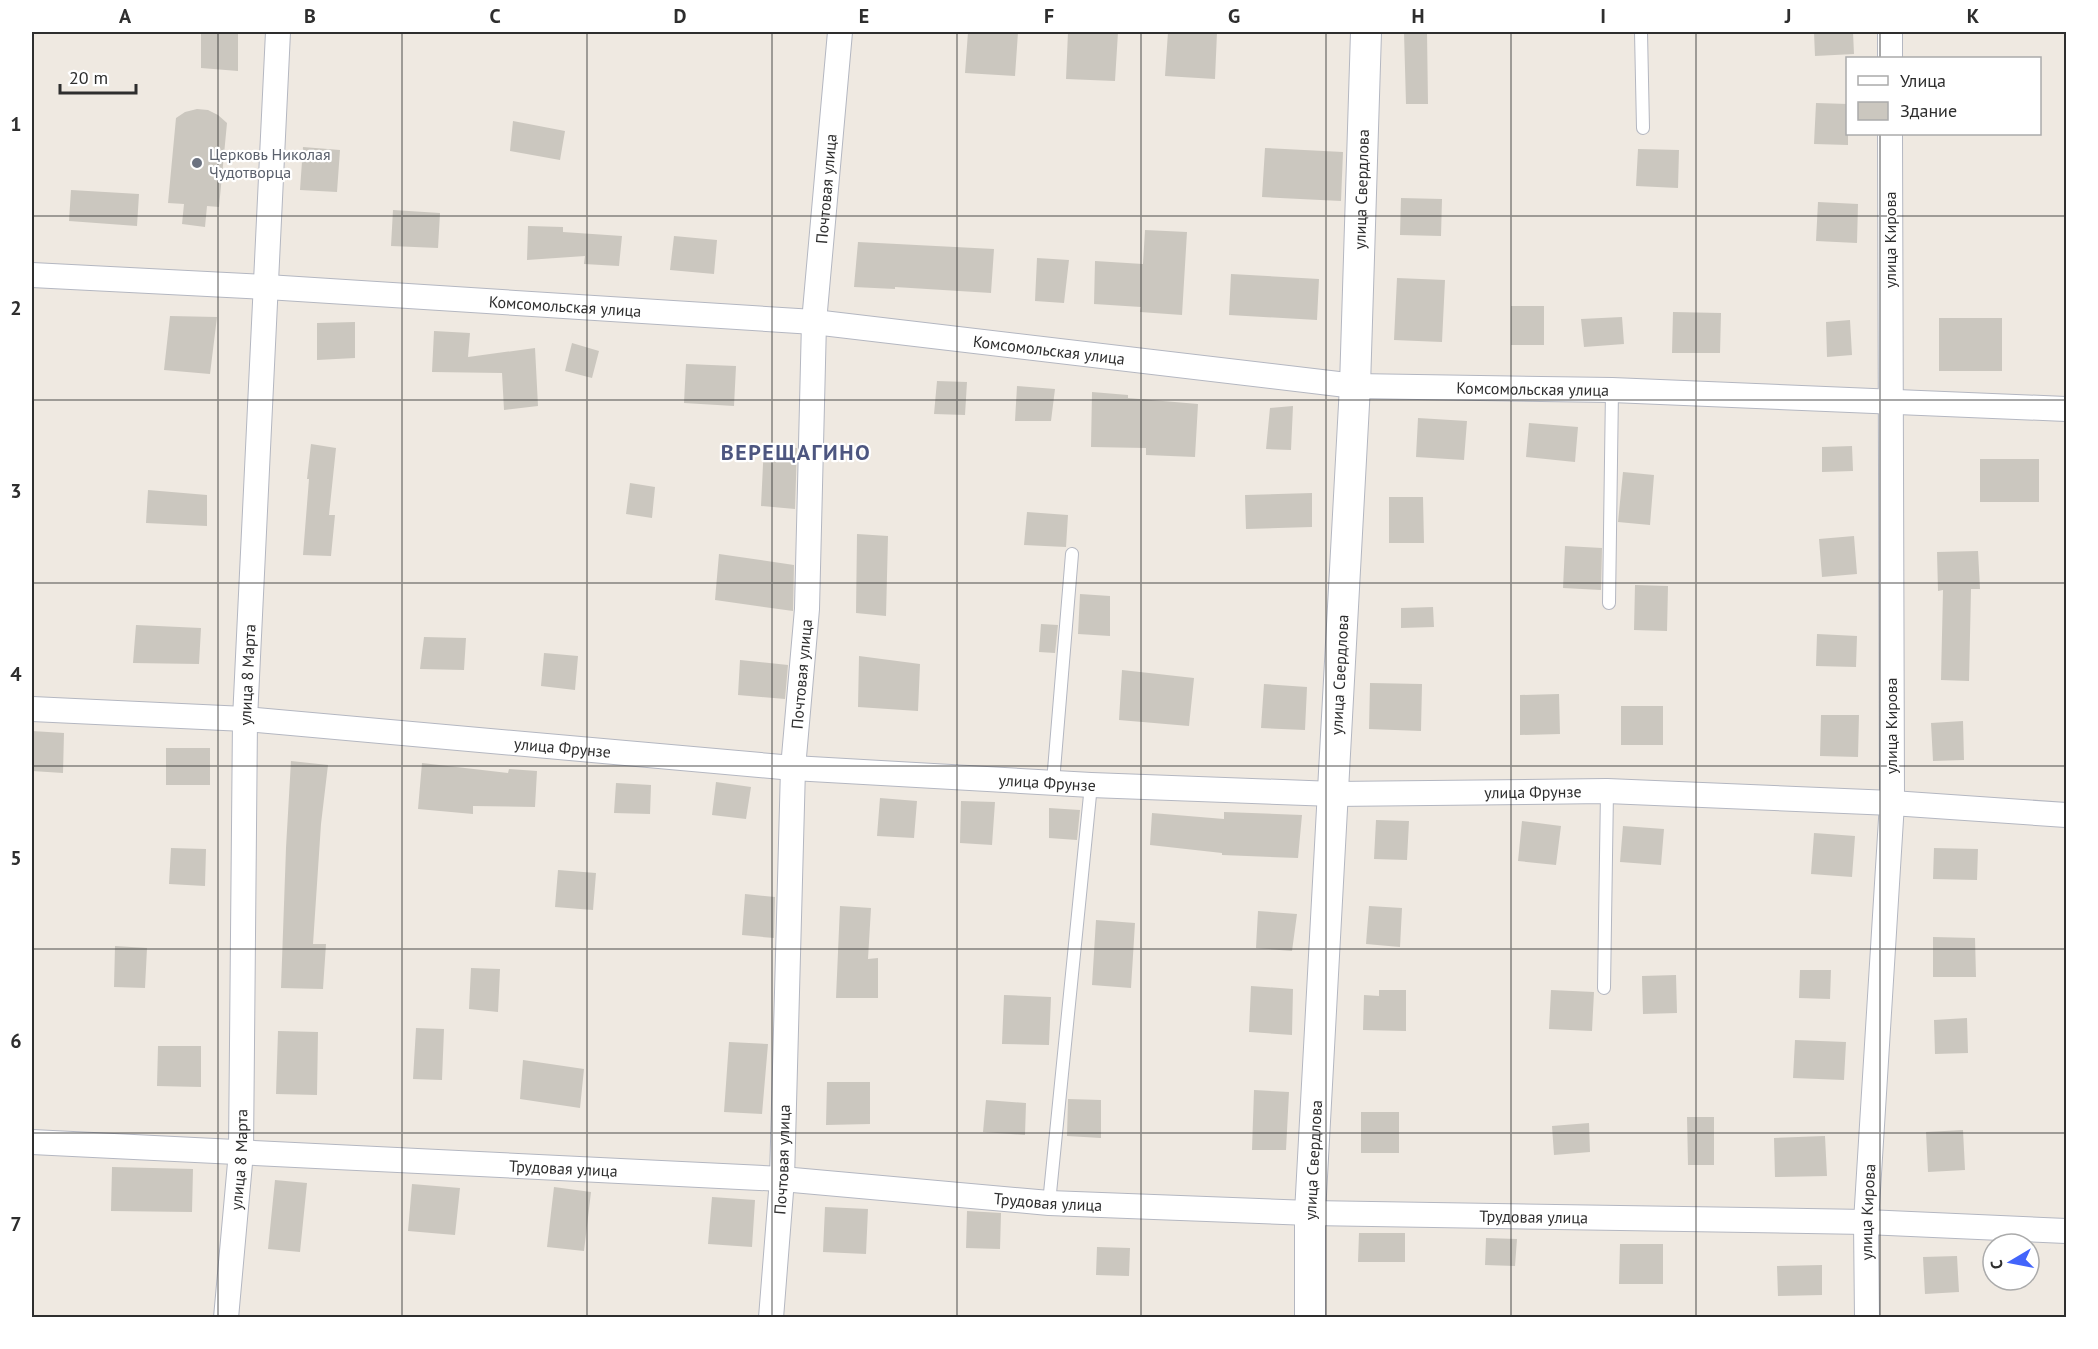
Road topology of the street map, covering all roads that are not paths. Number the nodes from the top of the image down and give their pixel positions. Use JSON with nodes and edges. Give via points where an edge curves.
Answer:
{"nodes":[{"id":1,"x":278,"y":32,"type":"edge"},
{"id":2,"x":840,"y":32,"type":"edge"},
{"id":3,"x":1366,"y":32,"type":"edge"},
{"id":4,"x":1641,"y":32,"type":"edge"},
{"id":5,"x":1890,"y":32,"type":"edge"},
{"id":6,"x":1890,"y":57,"type":"edge"},
{"id":7,"x":1643,"y":128,"type":"dead end"},
{"id":8,"x":1890,"y":135,"type":"edge"},
{"id":9,"x":32,"y":275,"type":"edge"},
{"id":10,"x":267,"y":287,"type":"junction"},
{"id":11,"x":814,"y":322,"type":"junction"},
{"id":12,"x":1355,"y":386,"type":"junction"},
{"id":13,"x":1612,"y":390,"type":"junction"},
{"id":14,"x":1890,"y":403,"type":"junction"},
{"id":15,"x":2067,"y":409,"type":"edge"},
{"id":16,"x":1072,"y":554,"type":"dead end"},
{"id":17,"x":1609,"y":603,"type":"dead end"},
{"id":18,"x":32,"y":709,"type":"edge"},
{"id":19,"x":245,"y":719,"type":"junction"},
{"id":20,"x":793,"y":768,"type":"junction"},
{"id":21,"x":1053,"y":782,"type":"junction"},
{"id":22,"x":1091,"y":785,"type":"junction"},
{"id":23,"x":1607,"y":791,"type":"junction"},
{"id":24,"x":1334,"y":794,"type":"junction"},
{"id":25,"x":1892,"y":803,"type":"junction"},
{"id":26,"x":2067,"y":815,"type":"edge"},
{"id":27,"x":1604,"y":988,"type":"dead end"},
{"id":28,"x":32,"y":1142,"type":"edge"},
{"id":29,"x":241,"y":1152,"type":"junction"},
{"id":30,"x":782,"y":1179,"type":"junction"},
{"id":31,"x":1049,"y":1203,"type":"junction"},
{"id":32,"x":1310,"y":1213,"type":"junction"},
{"id":33,"x":1866,"y":1222,"type":"junction"},
{"id":34,"x":2067,"y":1231,"type":"edge"},
{"id":35,"x":226,"y":1317,"type":"edge"},
{"id":36,"x":771,"y":1317,"type":"edge"},
{"id":37,"x":1310,"y":1317,"type":"edge"},
{"id":38,"x":1867,"y":1317,"type":"edge"}],
"edges":[{"from":1,"to":10,"type":"street","name":"улица 8 Марта"},
{"from":2,"to":11,"type":"street","name":"Почтовая улица"},
{"from":3,"to":12,"type":"street","name":"улица Свердлова"},
{"from":4,"to":7,"type":"lane"},
{"from":5,"to":6,"type":"street"},
{"from":8,"to":14,"type":"street","name":"улица Кирова"},
{"from":9,"to":10,"type":"street","name":"Комсомольская улица"},
{"from":10,"to":11,"type":"street","name":"Комсомольская улица"},
{"from":10,"to":19,"type":"street","name":"улица 8 Марта"},
{"from":11,"to":12,"type":"street","name":"Комсомольская улица"},
{"from":11,"to":20,"type":"street","name":"Почтовая улица","via":[[807,609]]},
{"from":12,"to":13,"type":"street","name":"Комсомольская улица"},
{"from":12,"to":24,"type":"street","name":"улица Свердлова"},
{"from":13,"to":14,"type":"street","name":"Комсомольская улица"},
{"from":13,"to":17,"type":"lane"},
{"from":14,"to":15,"type":"street","name":"Комсомольская улица"},
{"from":14,"to":25,"type":"street","name":"улица Кирова"},
{"from":16,"to":21,"type":"lane"},
{"from":18,"to":19,"type":"street","name":"улица Фрунзе"},
{"from":19,"to":20,"type":"street","name":"улица Фрунзе"},
{"from":19,"to":29,"type":"street","name":"улица 8 Марта"},
{"from":20,"to":21,"type":"street","name":"улица Фрунзе"},
{"from":20,"to":30,"type":"street","name":"Почтовая улица"},
{"from":21,"to":22,"type":"street","name":"улица Фрунзе"},
{"from":22,"to":24,"type":"street","name":"улица Фрунзе"},
{"from":22,"to":31,"type":"lane"},
{"from":23,"to":24,"type":"street","name":"улица Фрунзе"},
{"from":23,"to":25,"type":"street","name":"улица Фрунзе"},
{"from":23,"to":27,"type":"lane"},
{"from":24,"to":32,"type":"street","name":"улица Свердлова"},
{"from":25,"to":26,"type":"street","name":"улица Фрунзе"},
{"from":25,"to":33,"type":"street","name":"улица Кирова"},
{"from":28,"to":29,"type":"street","name":"Трудовая улица"},
{"from":29,"to":30,"type":"street","name":"Трудовая улица"},
{"from":29,"to":35,"type":"street","name":"улица 8 Марта"},
{"from":30,"to":31,"type":"street","name":"Трудовая улица"},
{"from":30,"to":36,"type":"street","name":"Почтовая улица"},
{"from":31,"to":32,"type":"street","name":"Трудовая улица"},
{"from":32,"to":33,"type":"street","name":"Трудовая улица"},
{"from":32,"to":37,"type":"street","name":"улица Свердлова"},
{"from":33,"to":34,"type":"street","name":"Трудовая улица"},
{"from":33,"to":38,"type":"street","name":"улица Кирова"}]}
